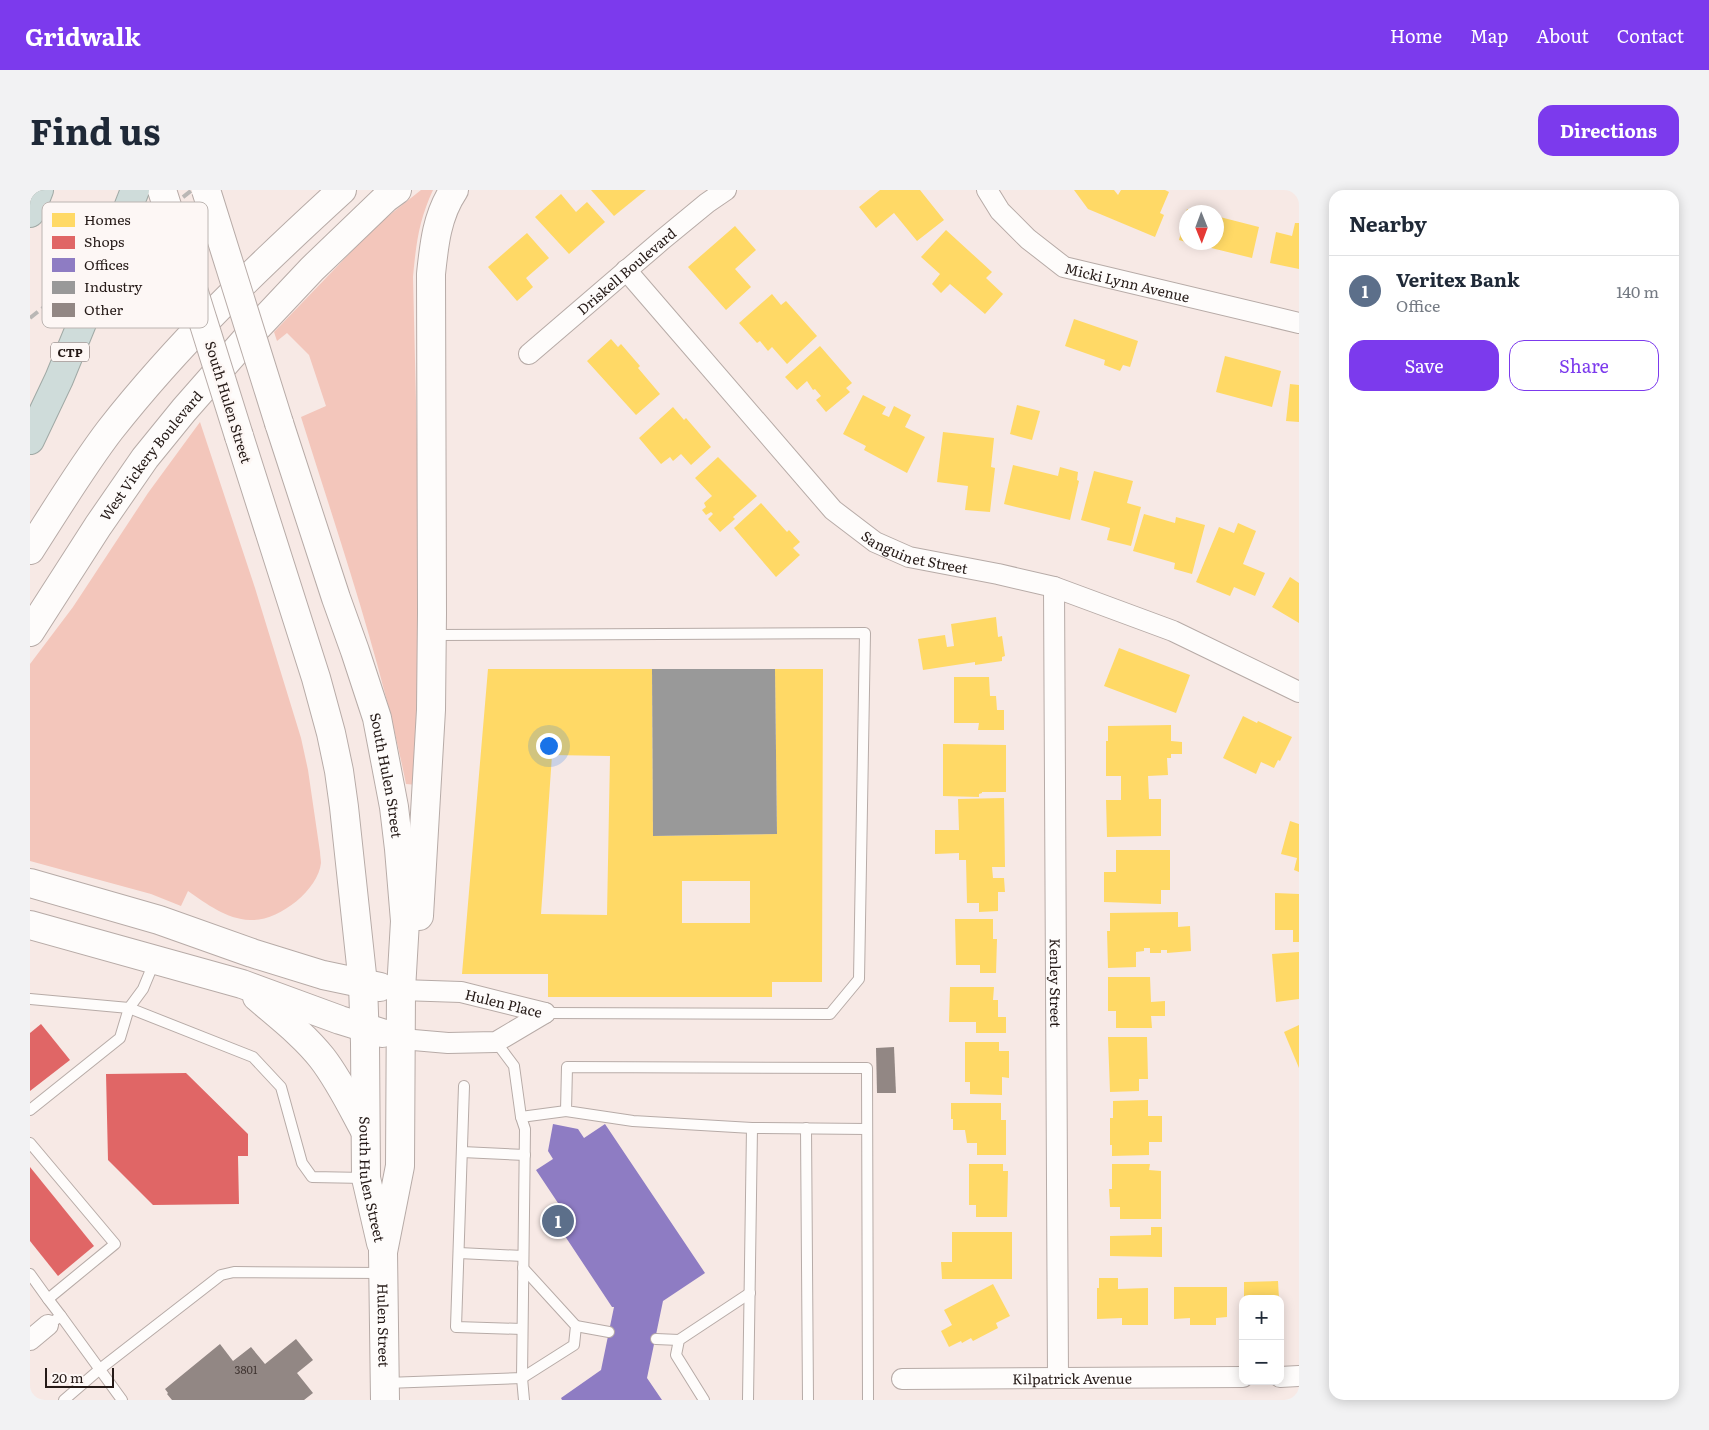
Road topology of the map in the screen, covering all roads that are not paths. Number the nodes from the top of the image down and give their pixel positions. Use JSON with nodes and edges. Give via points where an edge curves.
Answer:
{"nodes":[{"id":1,"x":39,"y":190,"type":"edge"},
{"id":2,"x":135,"y":190,"type":"edge"},
{"id":3,"x":162,"y":190,"type":"edge"},
{"id":4,"x":206,"y":190,"type":"edge"},
{"id":5,"x":342,"y":190,"type":"edge"},
{"id":6,"x":397,"y":190,"type":"edge"},
{"id":7,"x":454,"y":190,"type":"edge"},
{"id":8,"x":726,"y":190,"type":"edge"},
{"id":9,"x":987,"y":190,"type":"edge"},
{"id":10,"x":130,"y":202,"type":"edge"},
{"id":11,"x":166,"y":202,"type":"edge"},
{"id":12,"x":30,"y":213,"type":"edge"},
{"id":13,"x":626,"y":270,"type":"junction"},
{"id":14,"x":208,"y":320,"type":"edge"},
{"id":15,"x":1299,"y":323,"type":"edge"},
{"id":16,"x":80,"y":328,"type":"edge"},
{"id":17,"x":200,"y":328,"type":"edge"},
{"id":18,"x":205,"y":328,"type":"edge"},
{"id":19,"x":528,"y":354,"type":"dead end"},
{"id":20,"x":30,"y":440,"type":"edge"},
{"id":21,"x":30,"y":550,"type":"edge"},
{"id":22,"x":1054,"y":587,"type":"junction"},
{"id":23,"x":30,"y":632,"type":"edge"},
{"id":24,"x":432,"y":635,"type":"junction"},
{"id":25,"x":1299,"y":692,"type":"edge"},
{"id":26,"x":30,"y":883,"type":"edge"},
{"id":27,"x":30,"y":925,"type":"edge"},
{"id":28,"x":155,"y":960,"type":"junction"},
{"id":29,"x":242,"y":984,"type":"junction"},
{"id":30,"x":363,"y":984,"type":"junction"},
{"id":31,"x":401,"y":990,"type":"junction"},
{"id":32,"x":30,"y":999,"type":"edge"},
{"id":33,"x":129,"y":1008,"type":"junction"},
{"id":34,"x":544,"y":1013,"type":"junction"},
{"id":35,"x":365,"y":1028,"type":"junction"},
{"id":36,"x":402,"y":1039,"type":"junction"},
{"id":37,"x":496,"y":1042,"type":"junction"},
{"id":38,"x":464,"y":1086,"type":"dead end"},
{"id":39,"x":30,"y":1110,"type":"edge"},
{"id":40,"x":566,"y":1111,"type":"junction"},
{"id":41,"x":521,"y":1117,"type":"junction"},
{"id":42,"x":752,"y":1128,"type":"junction"},
{"id":43,"x":806,"y":1128,"type":"junction"},
{"id":44,"x":867,"y":1129,"type":"junction"},
{"id":45,"x":365,"y":1131,"type":"junction"},
{"id":46,"x":31,"y":1147,"type":"edge"},
{"id":47,"x":462,"y":1152,"type":"junction"},
{"id":48,"x":525,"y":1155,"type":"junction"},
{"id":49,"x":366,"y":1178,"type":"junction"},
{"id":50,"x":459,"y":1253,"type":"junction"},
{"id":51,"x":523,"y":1256,"type":"junction"},
{"id":52,"x":383,"y":1262,"type":"junction"},
{"id":53,"x":523,"y":1268,"type":"junction"},
{"id":54,"x":30,"y":1274,"type":"edge"},
{"id":55,"x":750,"y":1293,"type":"junction"},
{"id":56,"x":48,"y":1299,"type":"junction"},
{"id":57,"x":55,"y":1321,"type":"junction"},
{"id":58,"x":576,"y":1326,"type":"junction"},
{"id":59,"x":522,"y":1329,"type":"junction"},
{"id":60,"x":609,"y":1332,"type":"dead end"},
{"id":61,"x":656,"y":1339,"type":"dead end"},
{"id":62,"x":30,"y":1340,"type":"edge"},
{"id":63,"x":679,"y":1340,"type":"junction"},
{"id":64,"x":100,"y":1369,"type":"junction"},
{"id":65,"x":1299,"y":1376,"type":"edge"},
{"id":66,"x":1239,"y":1377,"type":"edge"},
{"id":67,"x":1284,"y":1377,"type":"edge"},
{"id":68,"x":522,"y":1378,"type":"junction"},
{"id":69,"x":1058,"y":1378,"type":"junction"},
{"id":70,"x":902,"y":1379,"type":"dead end"},
{"id":71,"x":385,"y":1392,"type":"edge"},
{"id":72,"x":64,"y":1400,"type":"edge"},
{"id":73,"x":122,"y":1400,"type":"edge"},
{"id":74,"x":524,"y":1400,"type":"edge"},
{"id":75,"x":704,"y":1400,"type":"edge"},
{"id":76,"x":748,"y":1400,"type":"edge"},
{"id":77,"x":808,"y":1400,"type":"edge"},
{"id":78,"x":868,"y":1400,"type":"edge"}],
"edges":[{"from":1,"to":12,"type":"highway"},
{"from":2,"to":10,"type":"highway","number":"CTP","bridge":true},
{"from":3,"to":11,"type":"main road","name":"South Hulen Street","bridge":true},
{"from":4,"to":31,"type":"main road","name":"South Hulen Street","bridge":true,"via":[[377,718],[394,807],[403,884],[406,921]]},
{"from":5,"to":14,"type":"main road","via":[[280,246]]},
{"from":6,"to":23,"type":"main road","name":"West Vickery Boulevard","via":[[312,269],[184,410],[145,458]]},
{"from":7,"to":24,"type":"main road","via":[[446,201],[435,237],[431,274]]},
{"from":8,"to":13,"type":"street","name":"Driskell Boulevard"},
{"from":9,"to":15,"type":"street","name":"Micki Lynn Avenue","via":[[1000,211],[1028,239],[1064,267]]},
{"from":13,"to":19,"type":"street","name":"Driskell Boulevard"},
{"from":13,"to":22,"type":"street","name":"Sanguinet Street","via":[[833,510],[875,542],[909,557]]},
{"from":16,"to":20,"type":"highway","number":"CTP","bridge":true},
{"from":17,"to":21,"type":"main road","via":[[151,380],[109,432]]},
{"from":18,"to":30,"type":"main road","name":"South Hulen Street","bridge":true,"via":[[331,733],[344,806]]},
{"from":22,"to":25,"type":"street","name":"Sanguinet Street","via":[[1173,631]]},
{"from":22,"to":69,"type":"street","name":"Kenley Street"},
{"from":24,"to":31,"type":"main road","via":[[419,926]]},
{"from":24,"to":34,"type":"lane","via":[[865,632],[858,979],[830,1014]]},
{"from":26,"to":30,"type":"main road","via":[[159,920],[323,975]]},
{"from":27,"to":28,"type":"main road"},
{"from":28,"to":29,"type":"main road"},
{"from":28,"to":33,"type":"lane","via":[[143,989]]},
{"from":29,"to":35,"type":"main road"},
{"from":29,"to":45,"type":"main road","via":[[290,1024],[321,1056]]},
{"from":30,"to":31,"type":"main road"},
{"from":30,"to":35,"type":"main road","name":"South Hulen Street"},
{"from":31,"to":34,"type":"street","name":"Hulen Place","via":[[461,992]]},
{"from":31,"to":36,"type":"main road","name":"South Hulen Street"},
{"from":32,"to":33,"type":"lane"},
{"from":33,"to":39,"type":"lane","via":[[120,1038]]},
{"from":33,"to":49,"type":"lane","via":[[253,1057],[281,1087],[302,1163],[312,1177]]},
{"from":34,"to":37,"type":"street","name":"Hulen Place"},
{"from":35,"to":36,"type":"main road"},
{"from":35,"to":45,"type":"main road","name":"South Hulen Street"},
{"from":36,"to":37,"type":"street","name":"Hulen Place","via":[[448,1043]]},
{"from":36,"to":52,"type":"main road","name":"South Hulen Street","via":[[400,1166]]},
{"from":37,"to":41,"type":"lane","via":[[514,1066]]},
{"from":38,"to":47,"type":"lane"},
{"from":40,"to":41,"type":"lane"},
{"from":40,"to":42,"type":"lane","via":[[633,1121]]},
{"from":40,"to":44,"type":"lane","via":[[567,1067],[867,1068]]},
{"from":41,"to":48,"type":"lane","via":[[525,1129]]},
{"from":42,"to":43,"type":"lane"},
{"from":42,"to":55,"type":"lane"},
{"from":43,"to":44,"type":"lane"},
{"from":43,"to":77,"type":"lane"},
{"from":44,"to":78,"type":"lane"},
{"from":45,"to":49,"type":"main road","name":"South Hulen Street"},
{"from":46,"to":56,"type":"lane","via":[[115,1244]]},
{"from":47,"to":48,"type":"lane"},
{"from":47,"to":50,"type":"lane"},
{"from":48,"to":51,"type":"lane"},
{"from":49,"to":52,"type":"main road","name":"South Hulen Street"},
{"from":50,"to":51,"type":"lane"},
{"from":50,"to":59,"type":"lane","via":[[456,1327]]},
{"from":51,"to":53,"type":"lane"},
{"from":52,"to":64,"type":"lane","via":[[221,1275]]},
{"from":52,"to":71,"type":"main road","name":"Hulen Street"},
{"from":53,"to":58,"type":"lane"},
{"from":53,"to":59,"type":"lane"},
{"from":54,"to":56,"type":"lane"},
{"from":55,"to":63,"type":"lane"},
{"from":55,"to":76,"type":"lane"},
{"from":56,"to":57,"type":"lane"},
{"from":57,"to":62,"type":"street"},
{"from":57,"to":64,"type":"lane"},
{"from":58,"to":60,"type":"lane"},
{"from":58,"to":68,"type":"lane","via":[[574,1345]]},
{"from":59,"to":68,"type":"lane"},
{"from":61,"to":63,"type":"lane"},
{"from":63,"to":75,"type":"lane","via":[[676,1355]]},
{"from":64,"to":72,"type":"lane"},
{"from":64,"to":73,"type":"lane"},
{"from":65,"to":67,"type":"street"},
{"from":66,"to":69,"type":"street","name":"Kilpatrick Avenue"},
{"from":68,"to":71,"type":"lane"},
{"from":68,"to":74,"type":"lane"},
{"from":69,"to":70,"type":"street","name":"Kilpatrick Avenue"}]}
